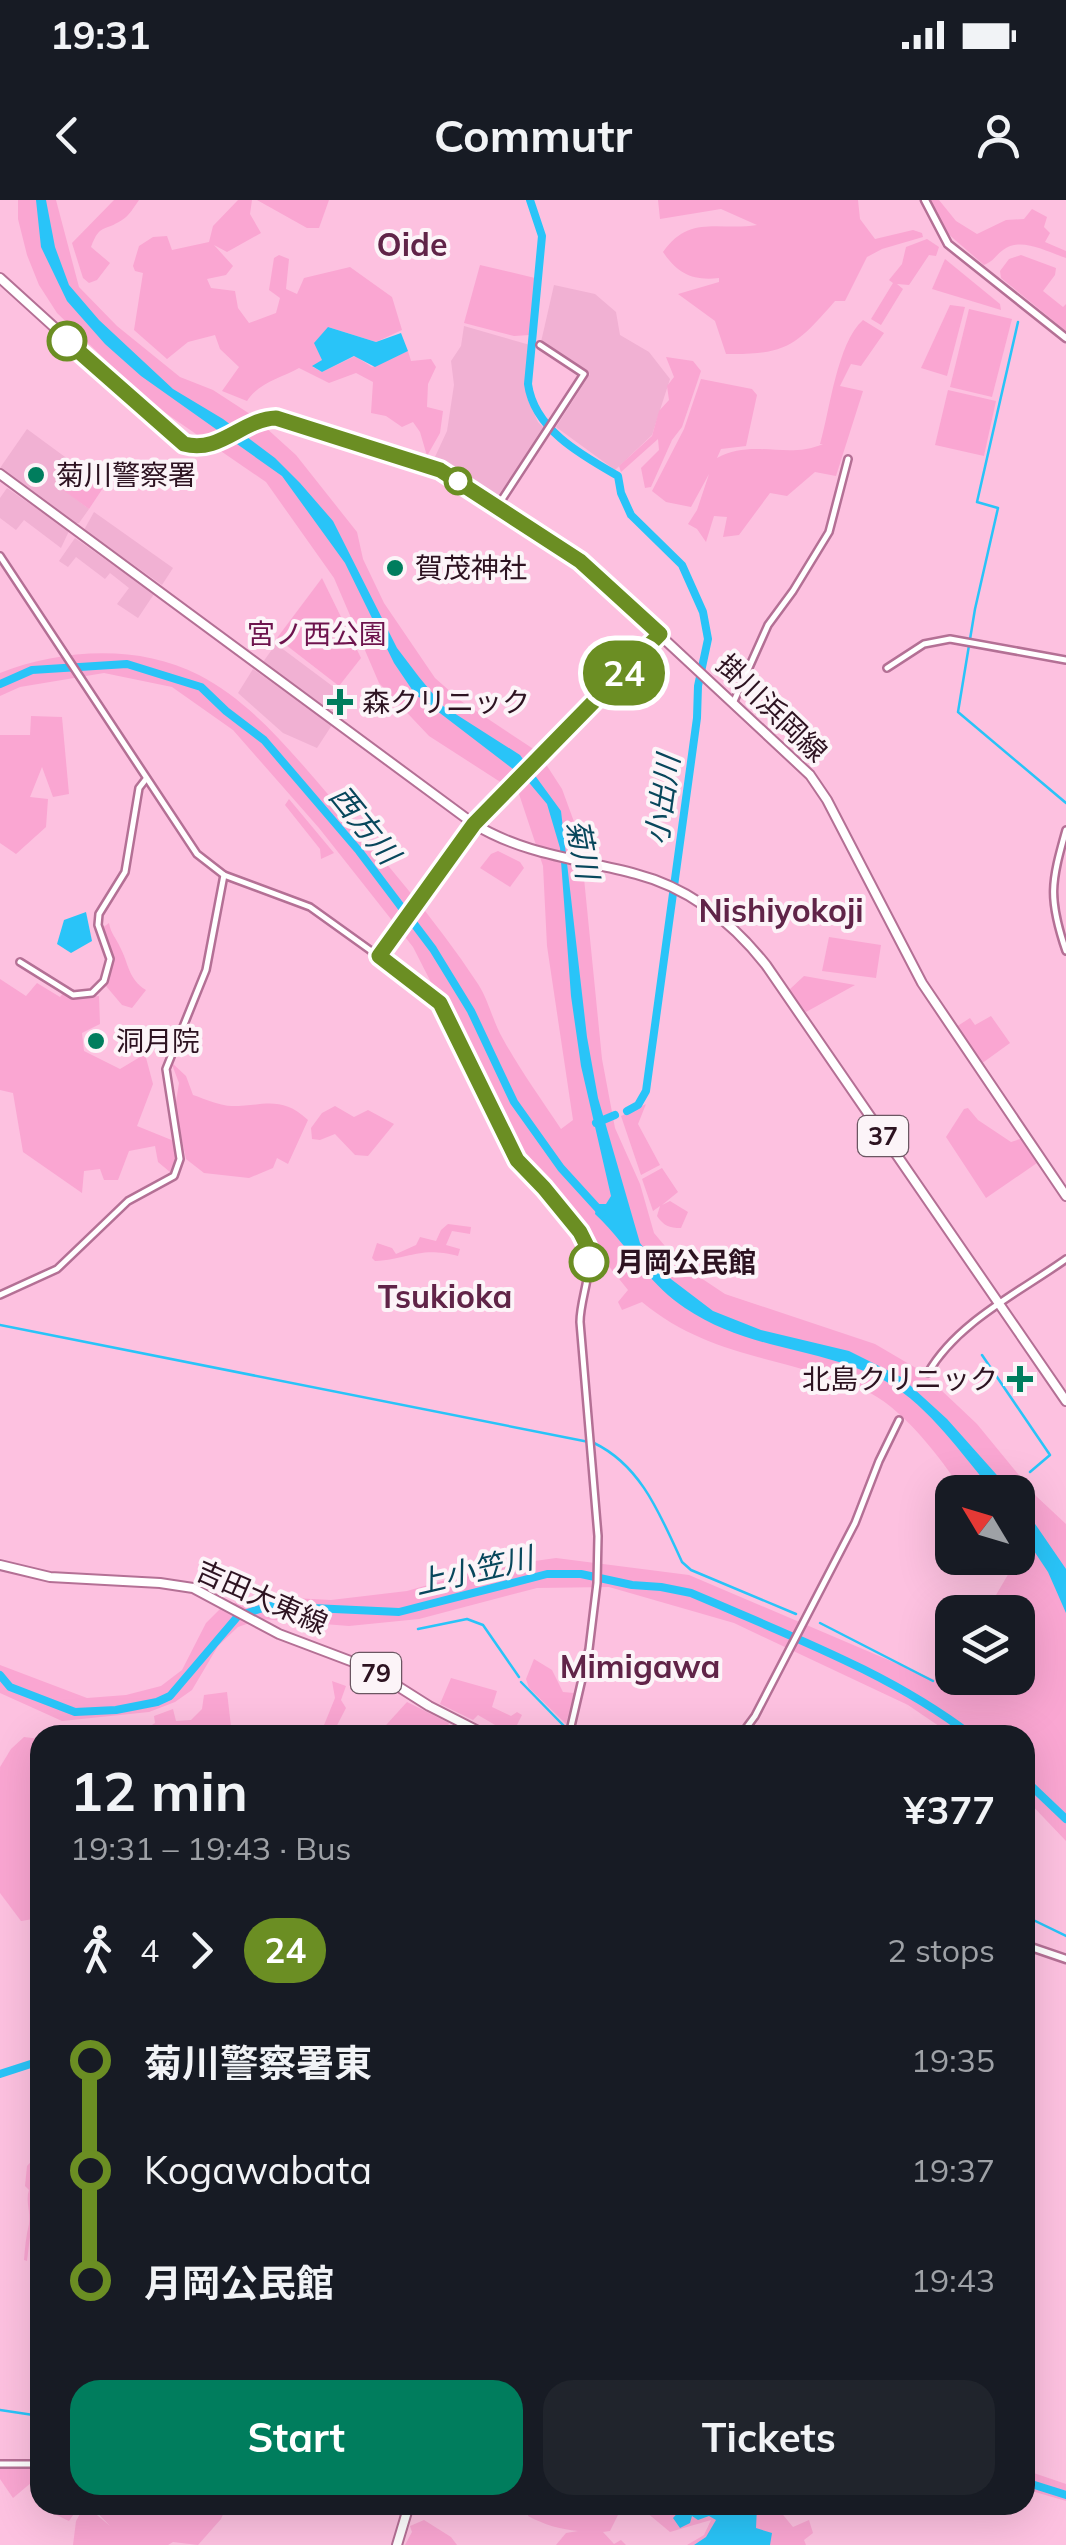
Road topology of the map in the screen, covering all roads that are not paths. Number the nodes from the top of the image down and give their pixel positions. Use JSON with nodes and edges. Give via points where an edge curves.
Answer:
{"nodes":[{"id":1,"x":925,"y":200,"type":"edge"},
{"id":2,"x":0,"y":278,"type":"edge"},
{"id":3,"x":1066,"y":338,"type":"edge"},
{"id":4,"x":540,"y":344,"type":"dead end"},
{"id":5,"x":848,"y":459,"type":"dead end"},
{"id":6,"x":0,"y":474,"type":"edge"},
{"id":7,"x":496,"y":506,"type":"junction"},
{"id":8,"x":0,"y":556,"type":"edge"},
{"id":9,"x":660,"y":634,"type":"junction"},
{"id":10,"x":1066,"y":660,"type":"edge"},
{"id":11,"x":887,"y":668,"type":"dead end"},
{"id":12,"x":734,"y":701,"type":"junction"},
{"id":13,"x":146,"y":779,"type":"junction"},
{"id":14,"x":474,"y":824,"type":"junction"},
{"id":15,"x":1066,"y":830,"type":"edge"},
{"id":16,"x":224,"y":875,"type":"junction"},
{"id":17,"x":1066,"y":950,"type":"edge"},
{"id":18,"x":379,"y":956,"type":"junction"},
{"id":19,"x":20,"y":962,"type":"dead end"},
{"id":20,"x":1066,"y":1196,"type":"edge"},
{"id":21,"x":1066,"y":1259,"type":"edge"},
{"id":22,"x":0,"y":1295,"type":"edge"},
{"id":23,"x":999,"y":1306,"type":"junction"},
{"id":24,"x":928,"y":1373,"type":"dead end"},
{"id":25,"x":1066,"y":1401,"type":"edge"},
{"id":26,"x":899,"y":1420,"type":"dead end"},
{"id":27,"x":0,"y":1565,"type":"edge"},
{"id":28,"x":466,"y":1725,"type":"edge"},
{"id":29,"x":571,"y":1725,"type":"edge"},
{"id":30,"x":748,"y":1725,"type":"edge"},
{"id":31,"x":1035,"y":1948,"type":"edge"},
{"id":32,"x":1066,"y":1959,"type":"edge"},
{"id":33,"x":0,"y":2464,"type":"edge"},
{"id":34,"x":30,"y":2464,"type":"edge"},
{"id":35,"x":406,"y":2515,"type":"edge"},
{"id":36,"x":396,"y":2545,"type":"edge"}],
"edges":[{"from":1,"to":3,"type":"main road","via":[[948,244]]},
{"from":2,"to":7,"type":"main road","name":"掛川浜岡線","via":[[177,440],[211,446],[276,418],[430,466]]},
{"from":4,"to":7,"type":"street","via":[[584,374]]},
{"from":5,"to":12,"type":"street","via":[[829,532],[768,625]]},
{"from":6,"to":14,"type":"main road","number":"37"},
{"from":7,"to":9,"type":"main road","name":"掛川浜岡線","via":[[580,561]]},
{"from":8,"to":13,"type":"street"},
{"from":9,"to":12,"type":"main road","name":"掛川浜岡線"},
{"from":9,"to":14,"type":"street"},
{"from":10,"to":11,"type":"street","via":[[950,639],[924,644]]},
{"from":12,"to":20,"type":"main road","name":"掛川浜岡線","via":[[817,783],[922,983]]},
{"from":13,"to":16,"type":"street","via":[[197,854]]},
{"from":13,"to":19,"type":"street","via":[[125,872],[99,914],[110,960],[104,981],[92,993],[73,995]]},
{"from":14,"to":18,"type":"street"},
{"from":14,"to":23,"type":"main road","number":"37","via":[[538,852],[670,885],[730,924],[766,965]]},
{"from":15,"to":17,"type":"street","via":[[1052,894]]},
{"from":16,"to":18,"type":"street","via":[[310,907]]},
{"from":16,"to":22,"type":"street","via":[[206,970],[166,1069],[178,1169],[128,1201],[57,1268]]},
{"from":18,"to":29,"type":"street","via":[[440,1003],[517,1160],[583,1238],[589,1267],[580,1322],[598,1561],[589,1650]]},
{"from":21,"to":23,"type":"street"},
{"from":23,"to":24,"type":"street","via":[[954,1340]]},
{"from":23,"to":25,"type":"main road","number":"37"},
{"from":26,"to":30,"type":"street","via":[[863,1507]]},
{"from":27,"to":28,"type":"main road","name":"吉田大東線","number":"79","via":[[50,1577],[201,1591],[283,1636],[369,1668]]},
{"from":31,"to":32,"type":"main road"},
{"from":33,"to":34,"type":"street"},
{"from":35,"to":36,"type":"main road"}]}
